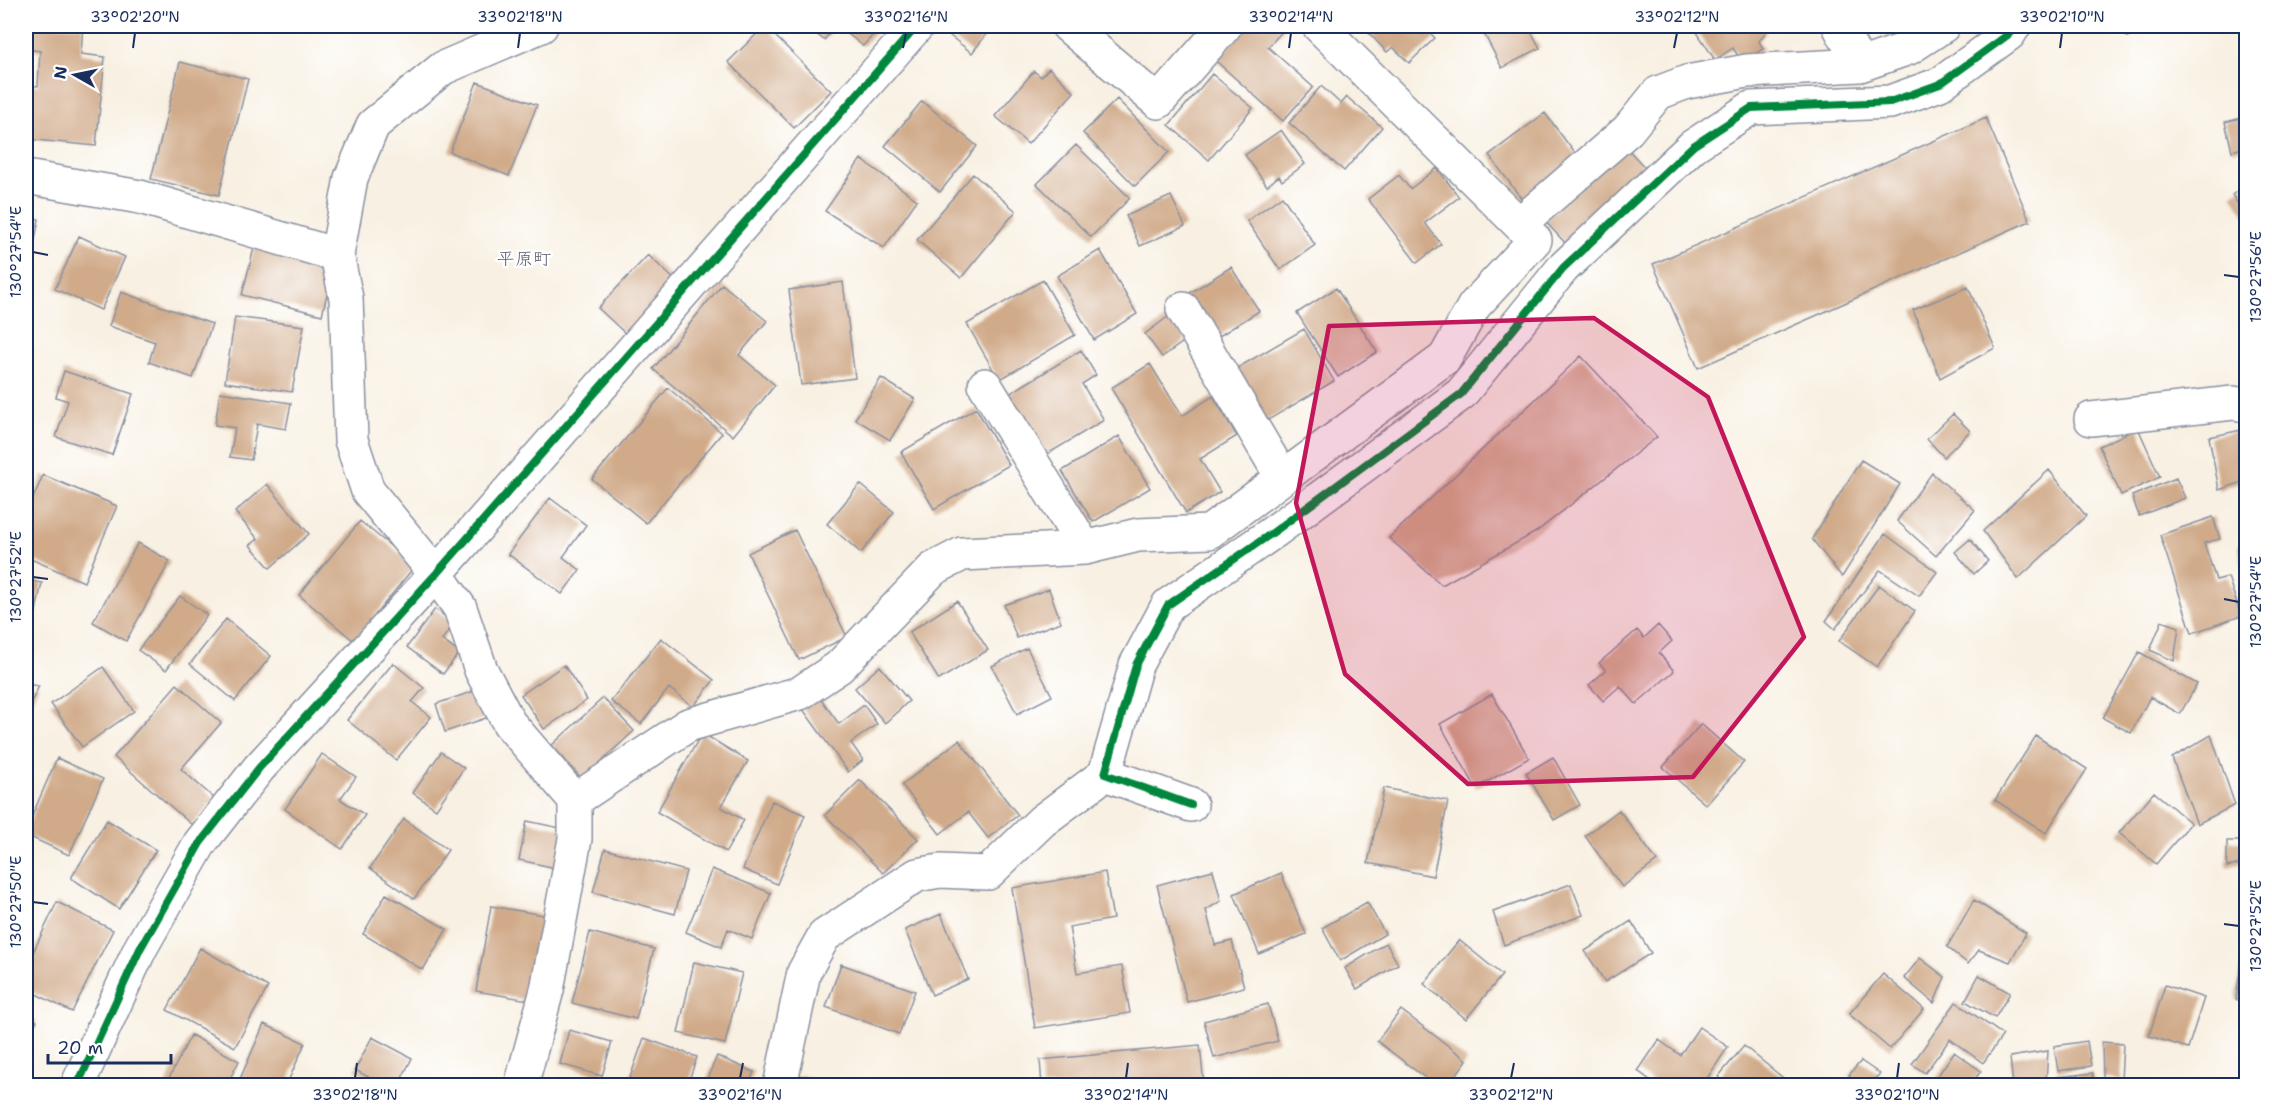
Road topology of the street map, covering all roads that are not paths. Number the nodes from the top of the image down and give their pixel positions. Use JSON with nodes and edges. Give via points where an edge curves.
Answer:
{"nodes":[{"id":1,"x":541,"y":26,"type":"edge"},
{"id":2,"x":917,"y":26,"type":"edge"},
{"id":3,"x":1068,"y":26,"type":"edge"},
{"id":4,"x":1225,"y":26,"type":"edge"},
{"id":5,"x":1318,"y":26,"type":"edge"},
{"id":6,"x":1839,"y":26,"type":"edge"},
{"id":7,"x":1943,"y":26,"type":"edge"},
{"id":8,"x":2014,"y":26,"type":"edge"},
{"id":9,"x":1860,"y":65,"type":"junction"},
{"id":10,"x":26,"y":177,"type":"edge"},
{"id":11,"x":1527,"y":232,"type":"junction"},
{"id":12,"x":337,"y":255,"type":"junction"},
{"id":13,"x":1563,"y":268,"type":"junction"},
{"id":14,"x":1183,"y":309,"type":"dead end"},
{"id":15,"x":985,"y":386,"type":"dead end"},
{"id":16,"x":2247,"y":405,"type":"edge"},
{"id":17,"x":2091,"y":419,"type":"dead end"},
{"id":18,"x":1282,"y":477,"type":"junction"},
{"id":19,"x":1085,"y":548,"type":"junction"},
{"id":20,"x":436,"y":574,"type":"junction"},
{"id":21,"x":1105,"y":774,"type":"junction"},
{"id":22,"x":575,"y":800,"type":"junction"},
{"id":23,"x":1191,"y":806,"type":"dead end"},
{"id":24,"x":77,"y":1086,"type":"edge"},
{"id":25,"x":521,"y":1086,"type":"edge"},
{"id":26,"x":780,"y":1086,"type":"edge"}],
"edges":[{"from":1,"to":12,"type":"street","via":[[443,68],[373,126],[351,178]]},
{"from":2,"to":20,"type":"street"},
{"from":3,"to":4,"type":"street","via":[[1158,102]]},
{"from":5,"to":11,"type":"street"},
{"from":6,"to":9,"type":"street"},
{"from":7,"to":9,"type":"street","via":[[1910,48]]},
{"from":8,"to":13,"type":"street","via":[[2009,34],[1940,84],[1890,102],[1751,108],[1693,146]]},
{"from":9,"to":11,"type":"street","via":[[1747,71],[1688,82],[1658,93],[1628,130]]},
{"from":10,"to":12,"type":"street","via":[[140,197]]},
{"from":11,"to":13,"type":"street"},
{"from":11,"to":18,"type":"street","via":[[1474,306],[1445,358]]},
{"from":12,"to":20,"type":"street","via":[[346,298],[351,440],[368,491]]},
{"from":13,"to":21,"type":"street","via":[[1461,394],[1168,605],[1136,665]]},
{"from":14,"to":18,"type":"street"},
{"from":15,"to":19,"type":"street"},
{"from":16,"to":17,"type":"street","via":[[2233,403]]},
{"from":18,"to":19,"type":"street","via":[[1209,532],[1138,535]]},
{"from":19,"to":22,"type":"street","via":[[962,554],[933,570],[839,667],[800,693],[688,725]]},
{"from":20,"to":22,"type":"street","via":[[460,608],[482,670],[508,723]]},
{"from":20,"to":24,"type":"street","via":[[259,768],[200,843],[140,949]]},
{"from":21,"to":23,"type":"street"},
{"from":21,"to":26,"type":"street","via":[[1042,821],[988,873],[940,871],[917,875],[824,936],[804,972]]},
{"from":22,"to":25,"type":"street","via":[[575,839],[547,990]]}]}
